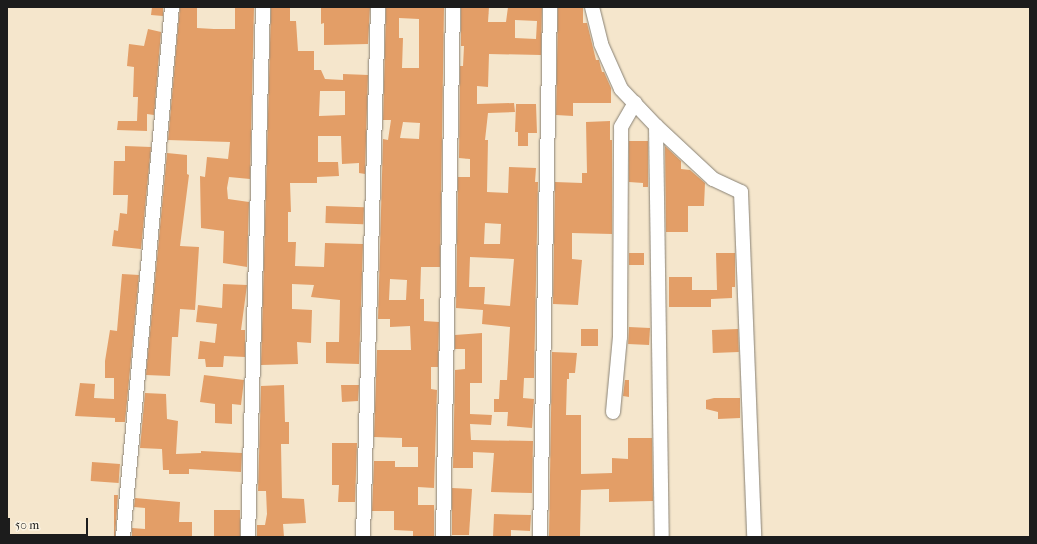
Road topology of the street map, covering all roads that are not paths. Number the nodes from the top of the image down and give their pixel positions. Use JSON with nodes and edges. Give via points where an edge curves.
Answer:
{"nodes":[{"id":1,"x":172,"y":7,"type":"edge"},
{"id":2,"x":263,"y":7,"type":"edge"},
{"id":3,"x":378,"y":7,"type":"edge"},
{"id":4,"x":453,"y":7,"type":"edge"},
{"id":5,"x":550,"y":7,"type":"edge"},
{"id":6,"x":592,"y":7,"type":"edge"},
{"id":7,"x":635,"y":103,"type":"junction"},
{"id":8,"x":656,"y":126,"type":"junction"},
{"id":9,"x":613,"y":412,"type":"dead end"},
{"id":10,"x":123,"y":537,"type":"edge"},
{"id":11,"x":248,"y":537,"type":"edge"},
{"id":12,"x":363,"y":537,"type":"edge"},
{"id":13,"x":443,"y":537,"type":"edge"},
{"id":14,"x":540,"y":537,"type":"edge"},
{"id":15,"x":662,"y":537,"type":"edge"},
{"id":16,"x":754,"y":537,"type":"edge"}],
"edges":[{"from":1,"to":10,"type":"street"},
{"from":2,"to":11,"type":"street"},
{"from":3,"to":12,"type":"street"},
{"from":4,"to":13,"type":"street"},
{"from":5,"to":14,"type":"street"},
{"from":6,"to":7,"type":"street","via":[[601,44],[621,89]]},
{"from":7,"to":8,"type":"street"},
{"from":7,"to":9,"type":"street","via":[[621,127],[620,337]]},
{"from":8,"to":15,"type":"street"},
{"from":8,"to":16,"type":"street","via":[[713,179],[742,192]]}]}
